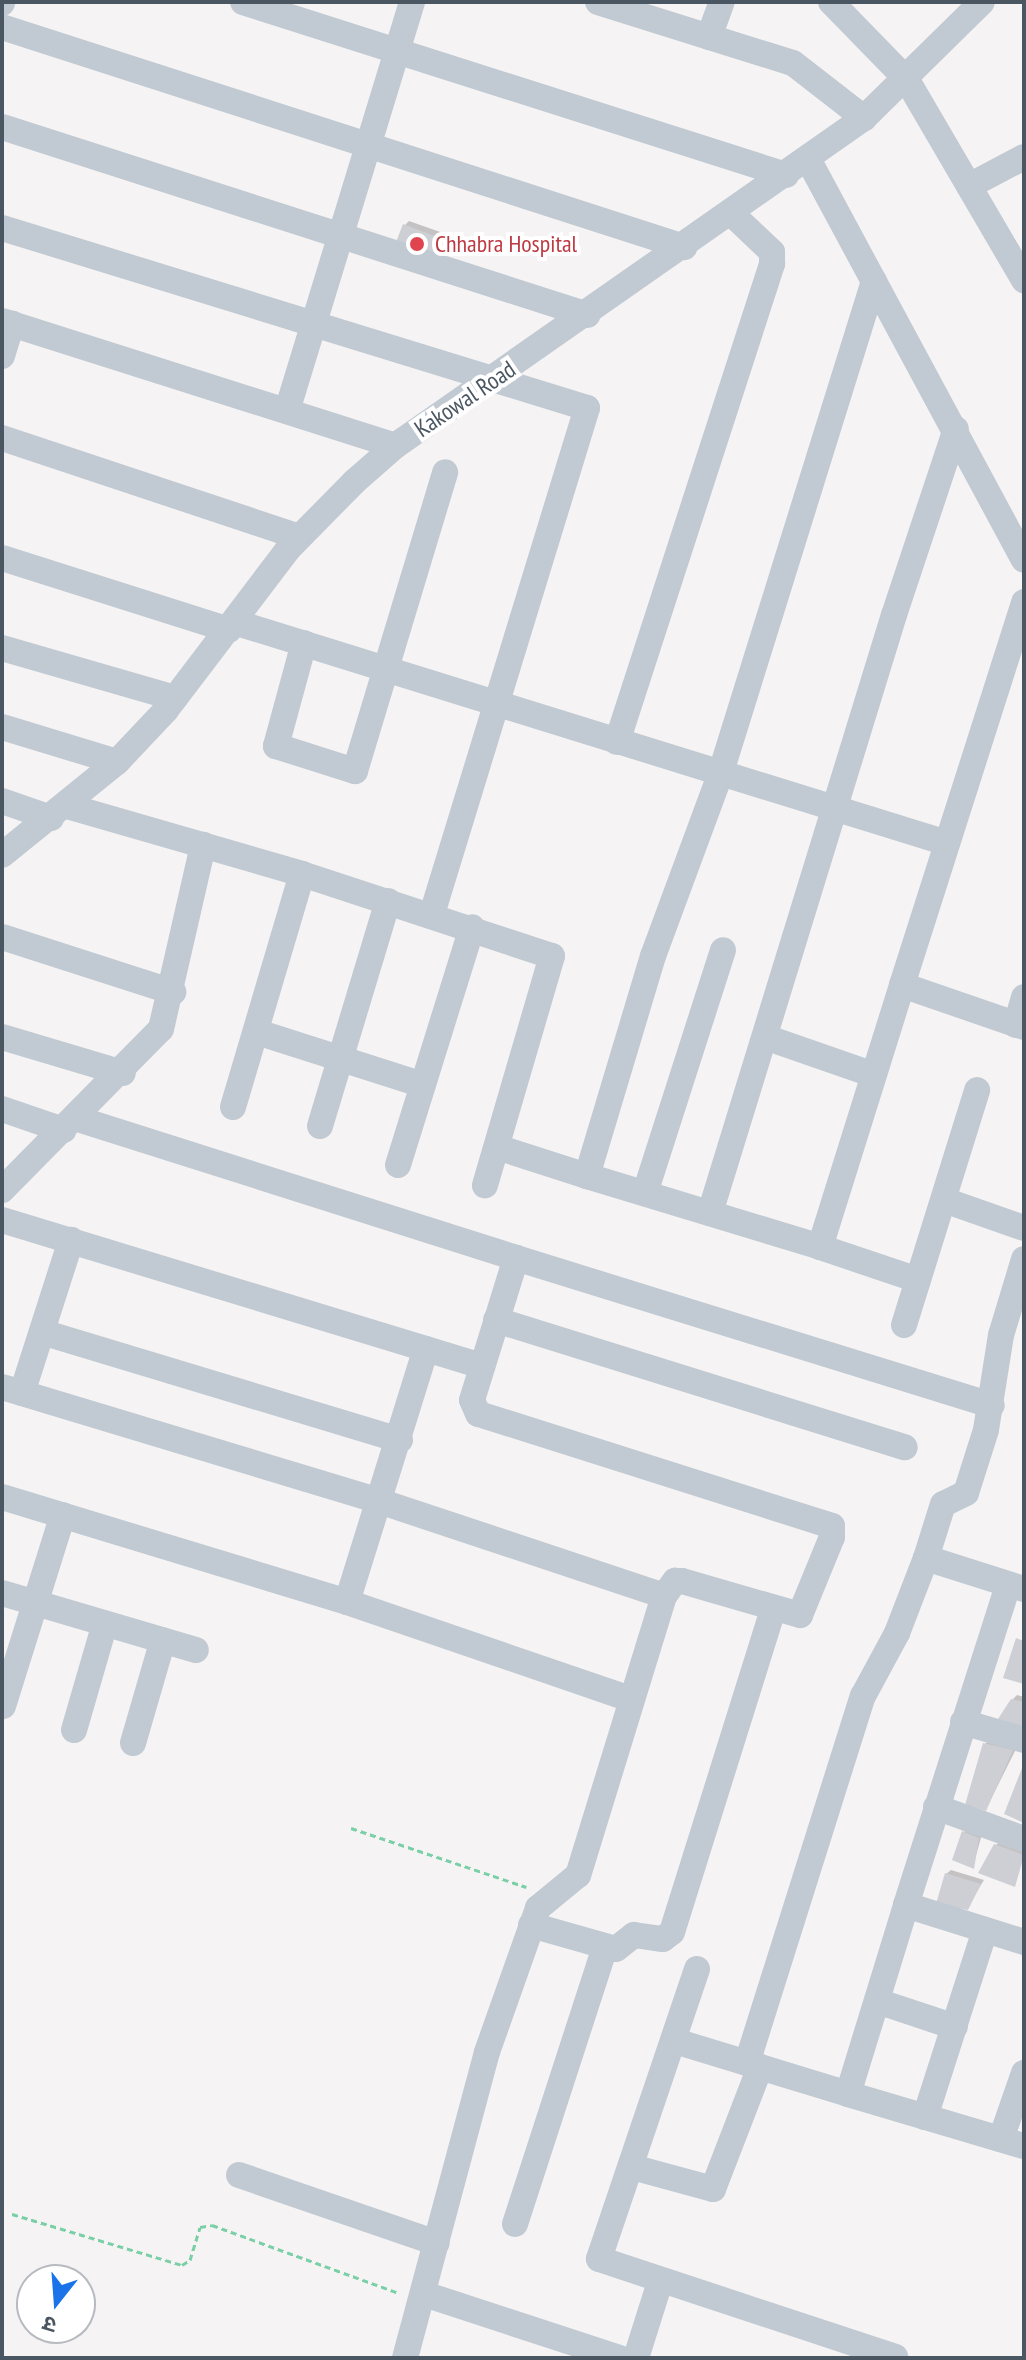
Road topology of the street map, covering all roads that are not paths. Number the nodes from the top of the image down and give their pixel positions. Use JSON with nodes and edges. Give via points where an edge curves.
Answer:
{"nodes":[{"id":1,"x":243,"y":2,"type":"edge"},
{"id":2,"x":412,"y":2,"type":"edge"},
{"id":3,"x":598,"y":2,"type":"edge"},
{"id":4,"x":722,"y":2,"type":"edge"},
{"id":5,"x":831,"y":2,"type":"edge"},
{"id":6,"x":982,"y":2,"type":"edge"},
{"id":7,"x":2,"y":27,"type":"edge"},
{"id":8,"x":709,"y":37,"type":"junction"},
{"id":9,"x":397,"y":51,"type":"junction"},
{"id":10,"x":907,"y":80,"type":"junction"},
{"id":11,"x":864,"y":118,"type":"junction"},
{"id":12,"x":2,"y":127,"type":"edge"},
{"id":13,"x":367,"y":145,"type":"junction"},
{"id":14,"x":1024,"y":157,"type":"edge"},
{"id":15,"x":808,"y":159,"type":"junction"},
{"id":16,"x":786,"y":175,"type":"junction"},
{"id":17,"x":969,"y":186,"type":"junction"},
{"id":18,"x":732,"y":214,"type":"junction"},
{"id":19,"x":2,"y":228,"type":"edge"},
{"id":20,"x":342,"y":235,"type":"junction"},
{"id":21,"x":684,"y":247,"type":"junction"},
{"id":22,"x":1024,"y":280,"type":"edge"},
{"id":23,"x":874,"y":281,"type":"junction"},
{"id":24,"x":588,"y":315,"type":"junction"},
{"id":25,"x":7,"y":322,"type":"edge"},
{"id":26,"x":314,"y":325,"type":"junction"},
{"id":27,"x":2,"y":356,"type":"edge"},
{"id":28,"x":497,"y":379,"type":"junction"},
{"id":29,"x":287,"y":411,"type":"junction"},
{"id":30,"x":956,"y":429,"type":"junction"},
{"id":31,"x":2,"y":438,"type":"edge"},
{"id":32,"x":395,"y":446,"type":"junction"},
{"id":33,"x":445,"y":472,"type":"dead end"},
{"id":34,"x":299,"y":537,"type":"junction"},
{"id":35,"x":2,"y":558,"type":"edge"},
{"id":36,"x":1024,"y":560,"type":"edge"},
{"id":37,"x":1024,"y":602,"type":"edge"},
{"id":38,"x":232,"y":626,"type":"junction"},
{"id":39,"x":304,"y":643,"type":"junction"},
{"id":40,"x":2,"y":648,"type":"edge"},
{"id":41,"x":387,"y":669,"type":"junction"},
{"id":42,"x":175,"y":698,"type":"junction"},
{"id":43,"x":499,"y":703,"type":"junction"},
{"id":44,"x":2,"y":727,"type":"edge"},
{"id":45,"x":617,"y":742,"type":"junction"},
{"id":46,"x":117,"y":762,"type":"junction"},
{"id":47,"x":720,"y":775,"type":"junction"},
{"id":48,"x":2,"y":801,"type":"edge"},
{"id":49,"x":835,"y":811,"type":"junction"},
{"id":50,"x":59,"y":812,"type":"junction"},
{"id":51,"x":947,"y":843,"type":"junction"},
{"id":52,"x":203,"y":845,"type":"junction"},
{"id":53,"x":2,"y":855,"type":"edge"},
{"id":54,"x":302,"y":874,"type":"junction"},
{"id":55,"x":388,"y":901,"type":"junction"},
{"id":56,"x":432,"y":914,"type":"junction"},
{"id":57,"x":472,"y":927,"type":"junction"},
{"id":58,"x":2,"y":937,"type":"edge"},
{"id":59,"x":723,"y":950,"type":"dead end"},
{"id":60,"x":902,"y":985,"type":"junction"},
{"id":61,"x":173,"y":992,"type":"junction"},
{"id":62,"x":1024,"y":997,"type":"edge"},
{"id":63,"x":1020,"y":1026,"type":"edge"},
{"id":64,"x":257,"y":1032,"type":"junction"},
{"id":65,"x":2,"y":1037,"type":"edge"},
{"id":66,"x":765,"y":1037,"type":"junction"},
{"id":67,"x":339,"y":1059,"type":"junction"},
{"id":68,"x":123,"y":1073,"type":"junction"},
{"id":69,"x":874,"y":1075,"type":"junction"},
{"id":70,"x":423,"y":1085,"type":"junction"},
{"id":71,"x":977,"y":1090,"type":"dead end"},
{"id":72,"x":233,"y":1107,"type":"dead end"},
{"id":73,"x":2,"y":1109,"type":"edge"},
{"id":74,"x":69,"y":1124,"type":"junction"},
{"id":75,"x":320,"y":1126,"type":"dead end"},
{"id":76,"x":497,"y":1147,"type":"junction"},
{"id":77,"x":398,"y":1165,"type":"dead end"},
{"id":78,"x":587,"y":1176,"type":"junction"},
{"id":79,"x":485,"y":1185,"type":"dead end"},
{"id":80,"x":2,"y":1190,"type":"edge"},
{"id":81,"x":645,"y":1193,"type":"junction"},
{"id":82,"x":944,"y":1200,"type":"junction"},
{"id":83,"x":710,"y":1213,"type":"junction"},
{"id":84,"x":2,"y":1220,"type":"edge"},
{"id":85,"x":1024,"y":1228,"type":"edge"},
{"id":86,"x":71,"y":1240,"type":"junction"},
{"id":87,"x":820,"y":1247,"type":"junction"},
{"id":88,"x":516,"y":1258,"type":"junction"},
{"id":89,"x":1024,"y":1259,"type":"edge"},
{"id":90,"x":918,"y":1280,"type":"junction"},
{"id":91,"x":496,"y":1320,"type":"junction"},
{"id":92,"x":904,"y":1325,"type":"dead end"},
{"id":93,"x":42,"y":1332,"type":"junction"},
{"id":94,"x":426,"y":1349,"type":"junction"},
{"id":95,"x":482,"y":1366,"type":"junction"},
{"id":96,"x":12,"y":1390,"type":"edge"},
{"id":97,"x":992,"y":1405,"type":"junction"},
{"id":98,"x":400,"y":1440,"type":"junction"},
{"id":99,"x":905,"y":1447,"type":"dead end"},
{"id":100,"x":2,"y":1497,"type":"edge"},
{"id":101,"x":382,"y":1502,"type":"junction"},
{"id":102,"x":63,"y":1515,"type":"junction"},
{"id":103,"x":926,"y":1558,"type":"junction"},
{"id":104,"x":1016,"y":1587,"type":"edge"},
{"id":105,"x":2,"y":1593,"type":"edge"},
{"id":106,"x":664,"y":1596,"type":"junction"},
{"id":107,"x":347,"y":1602,"type":"junction"},
{"id":108,"x":36,"y":1603,"type":"junction"},
{"id":109,"x":773,"y":1609,"type":"junction"},
{"id":110,"x":105,"y":1623,"type":"junction"},
{"id":111,"x":163,"y":1640,"type":"junction"},
{"id":112,"x":196,"y":1650,"type":"dead end"},
{"id":113,"x":8,"y":1670,"type":"edge"},
{"id":114,"x":630,"y":1699,"type":"junction"},
{"id":115,"x":3,"y":1706,"type":"edge"},
{"id":116,"x":963,"y":1722,"type":"junction"},
{"id":117,"x":74,"y":1730,"type":"dead end"},
{"id":118,"x":1024,"y":1740,"type":"edge"},
{"id":119,"x":133,"y":1743,"type":"dead end"},
{"id":120,"x":936,"y":1807,"type":"junction"},
{"id":121,"x":1024,"y":1839,"type":"edge"},
{"id":122,"x":906,"y":1905,"type":"junction"},
{"id":123,"x":531,"y":1925,"type":"junction"},
{"id":124,"x":985,"y":1930,"type":"junction"},
{"id":125,"x":1024,"y":1942,"type":"edge"},
{"id":126,"x":605,"y":1947,"type":"junction"},
{"id":127,"x":697,"y":1969,"type":"dead end"},
{"id":128,"x":877,"y":2001,"type":"junction"},
{"id":129,"x":955,"y":2027,"type":"junction"},
{"id":130,"x":675,"y":2041,"type":"junction"},
{"id":131,"x":754,"y":2065,"type":"junction"},
{"id":132,"x":1024,"y":2073,"type":"edge"},
{"id":133,"x":848,"y":2094,"type":"junction"},
{"id":134,"x":925,"y":2117,"type":"junction"},
{"id":135,"x":1013,"y":2142,"type":"edge"},
{"id":136,"x":632,"y":2167,"type":"junction"},
{"id":137,"x":239,"y":2175,"type":"dead end"},
{"id":138,"x":515,"y":2224,"type":"dead end"},
{"id":139,"x":437,"y":2243,"type":"junction"},
{"id":140,"x":660,"y":2282,"type":"junction"},
{"id":141,"x":423,"y":2298,"type":"junction"},
{"id":142,"x":895,"y":2357,"type":"edge"},
{"id":143,"x":405,"y":2358,"type":"edge"},
{"id":144,"x":620,"y":2358,"type":"edge"},
{"id":145,"x":636,"y":2358,"type":"edge"}],
"edges":[{"from":1,"to":9,"type":"street"},
{"from":2,"to":9,"type":"street"},
{"from":3,"to":8,"type":"street"},
{"from":4,"to":8,"type":"street"},
{"from":5,"to":10,"type":"street"},
{"from":6,"to":10,"type":"street","name":"Kakowal Road"},
{"from":7,"to":13,"type":"street"},
{"from":8,"to":11,"type":"street","via":[[793,63]]},
{"from":9,"to":13,"type":"street"},
{"from":9,"to":16,"type":"street"},
{"from":10,"to":11,"type":"street","name":"Kakowal Road"},
{"from":10,"to":17,"type":"street"},
{"from":11,"to":15,"type":"street","name":"Kakowal Road"},
{"from":12,"to":20,"type":"street"},
{"from":13,"to":20,"type":"street"},
{"from":13,"to":21,"type":"street"},
{"from":14,"to":17,"type":"street"},
{"from":15,"to":16,"type":"street","name":"Kakowal Road"},
{"from":15,"to":23,"type":"street"},
{"from":16,"to":18,"type":"street","name":"Kakowal Road"},
{"from":17,"to":22,"type":"street"},
{"from":18,"to":21,"type":"street","name":"Kakowal Road"},
{"from":18,"to":45,"type":"street","via":[[767,245],[772,264]]},
{"from":19,"to":26,"type":"street"},
{"from":20,"to":24,"type":"street"},
{"from":20,"to":26,"type":"street"},
{"from":21,"to":24,"type":"street","name":"Kakowal Road"},
{"from":23,"to":30,"type":"street"},
{"from":23,"to":47,"type":"street"},
{"from":24,"to":28,"type":"street","name":"Kakowal Road"},
{"from":25,"to":27,"type":"street"},
{"from":25,"to":29,"type":"street"},
{"from":26,"to":28,"type":"street"},
{"from":26,"to":29,"type":"street"},
{"from":28,"to":32,"type":"street","name":"Kakowal Road"},
{"from":28,"to":43,"type":"street","via":[[581,404],[589,415]]},
{"from":29,"to":32,"type":"street"},
{"from":30,"to":36,"type":"street"},
{"from":30,"to":49,"type":"street"},
{"from":31,"to":34,"type":"street"},
{"from":32,"to":34,"type":"street","name":"Kakowal Road"},
{"from":33,"to":41,"type":"street"},
{"from":34,"to":38,"type":"street","name":"Kakowal Road"},
{"from":35,"to":38,"type":"street"},
{"from":37,"to":51,"type":"street"},
{"from":38,"to":39,"type":"street"},
{"from":38,"to":42,"type":"street","name":"Kakowal Road"},
{"from":39,"to":41,"type":"street"},
{"from":39,"to":41,"type":"street","via":[[276,746],[346,772],[360,765]]},
{"from":40,"to":42,"type":"street"},
{"from":41,"to":43,"type":"street"},
{"from":42,"to":46,"type":"street","name":"Kakowal Road"},
{"from":43,"to":45,"type":"street"},
{"from":43,"to":56,"type":"street"},
{"from":44,"to":46,"type":"street"},
{"from":45,"to":47,"type":"street"},
{"from":46,"to":50,"type":"street","name":"Kakowal Road"},
{"from":47,"to":49,"type":"street"},
{"from":47,"to":78,"type":"street","via":[[653,956]]},
{"from":48,"to":50,"type":"street"},
{"from":49,"to":51,"type":"street"},
{"from":49,"to":66,"type":"street"},
{"from":50,"to":52,"type":"street"},
{"from":50,"to":53,"type":"street","name":"Kakowal Road"},
{"from":51,"to":60,"type":"street"},
{"from":52,"to":54,"type":"street"},
{"from":52,"to":61,"type":"street"},
{"from":54,"to":55,"type":"street"},
{"from":54,"to":64,"type":"street"},
{"from":55,"to":56,"type":"street"},
{"from":55,"to":67,"type":"street"},
{"from":56,"to":57,"type":"street"},
{"from":57,"to":70,"type":"street"},
{"from":57,"to":76,"type":"street","via":[[543,950],[554,964]]},
{"from":58,"to":61,"type":"street"},
{"from":59,"to":81,"type":"street"},
{"from":60,"to":63,"type":"street"},
{"from":60,"to":69,"type":"street"},
{"from":61,"to":68,"type":"street","via":[[161,1029]]},
{"from":62,"to":63,"type":"street"},
{"from":64,"to":67,"type":"street"},
{"from":64,"to":72,"type":"street"},
{"from":65,"to":68,"type":"street"},
{"from":66,"to":69,"type":"street"},
{"from":66,"to":83,"type":"street"},
{"from":67,"to":70,"type":"street"},
{"from":67,"to":75,"type":"street"},
{"from":68,"to":74,"type":"street"},
{"from":69,"to":87,"type":"street"},
{"from":70,"to":77,"type":"street"},
{"from":71,"to":82,"type":"street"},
{"from":73,"to":74,"type":"street"},
{"from":74,"to":80,"type":"street"},
{"from":74,"to":88,"type":"street"},
{"from":76,"to":78,"type":"street"},
{"from":76,"to":79,"type":"street"},
{"from":78,"to":81,"type":"street"},
{"from":81,"to":83,"type":"street"},
{"from":82,"to":85,"type":"street"},
{"from":82,"to":90,"type":"street"},
{"from":83,"to":87,"type":"street"},
{"from":84,"to":86,"type":"street"},
{"from":86,"to":93,"type":"street"},
{"from":86,"to":94,"type":"street"},
{"from":87,"to":90,"type":"street"},
{"from":88,"to":91,"type":"street"},
{"from":88,"to":97,"type":"street"},
{"from":89,"to":97,"type":"street","via":[[1001,1335]]},
{"from":90,"to":92,"type":"street"},
{"from":91,"to":95,"type":"street"},
{"from":91,"to":99,"type":"street"},
{"from":93,"to":96,"type":"street"},
{"from":93,"to":98,"type":"street"},
{"from":94,"to":95,"type":"street"},
{"from":94,"to":98,"type":"street"},
{"from":95,"to":109,"type":"street","via":[[472,1400],[478,1414],[832,1526],[806,1608],[800,1615]]},
{"from":96,"to":101,"type":"street"},
{"from":97,"to":103,"type":"street","via":[[966,1493],[943,1504]]},
{"from":98,"to":101,"type":"street"},
{"from":100,"to":102,"type":"street"},
{"from":101,"to":106,"type":"street"},
{"from":101,"to":107,"type":"street"},
{"from":102,"to":107,"type":"street"},
{"from":102,"to":108,"type":"street"},
{"from":103,"to":104,"type":"street"},
{"from":103,"to":131,"type":"street","via":[[897,1633],[863,1696]]},
{"from":104,"to":116,"type":"street"},
{"from":105,"to":108,"type":"street"},
{"from":106,"to":109,"type":"street","via":[[675,1581],[682,1581]]},
{"from":106,"to":114,"type":"street"},
{"from":107,"to":114,"type":"street"},
{"from":108,"to":110,"type":"street"},
{"from":108,"to":113,"type":"street"},
{"from":109,"to":126,"type":"street","via":[[672,1932],[663,1939],[634,1935],[622,1949]]},
{"from":110,"to":111,"type":"street"},
{"from":110,"to":117,"type":"street"},
{"from":111,"to":112,"type":"street"},
{"from":111,"to":119,"type":"street"},
{"from":113,"to":115,"type":"street"},
{"from":114,"to":123,"type":"street","via":[[578,1875],[570,1886],[549,1895]]},
{"from":116,"to":118,"type":"street"},
{"from":116,"to":120,"type":"street"},
{"from":120,"to":121,"type":"street"},
{"from":120,"to":122,"type":"street"},
{"from":122,"to":124,"type":"street"},
{"from":122,"to":128,"type":"street"},
{"from":123,"to":126,"type":"street"},
{"from":123,"to":139,"type":"street","via":[[479,2079]]},
{"from":124,"to":125,"type":"street"},
{"from":124,"to":129,"type":"street"},
{"from":126,"to":138,"type":"street"},
{"from":127,"to":130,"type":"street"},
{"from":128,"to":129,"type":"street"},
{"from":128,"to":133,"type":"street"},
{"from":129,"to":134,"type":"street"},
{"from":130,"to":131,"type":"street"},
{"from":130,"to":136,"type":"street"},
{"from":131,"to":133,"type":"street"},
{"from":131,"to":136,"type":"street","via":[[713,2189]]},
{"from":132,"to":135,"type":"street"},
{"from":133,"to":134,"type":"street"},
{"from":134,"to":135,"type":"street"},
{"from":136,"to":140,"type":"street","via":[[599,2259]]},
{"from":137,"to":139,"type":"street"},
{"from":139,"to":141,"type":"street"},
{"from":140,"to":142,"type":"street"},
{"from":140,"to":145,"type":"street"},
{"from":141,"to":143,"type":"street"},
{"from":141,"to":144,"type":"street"}]}
